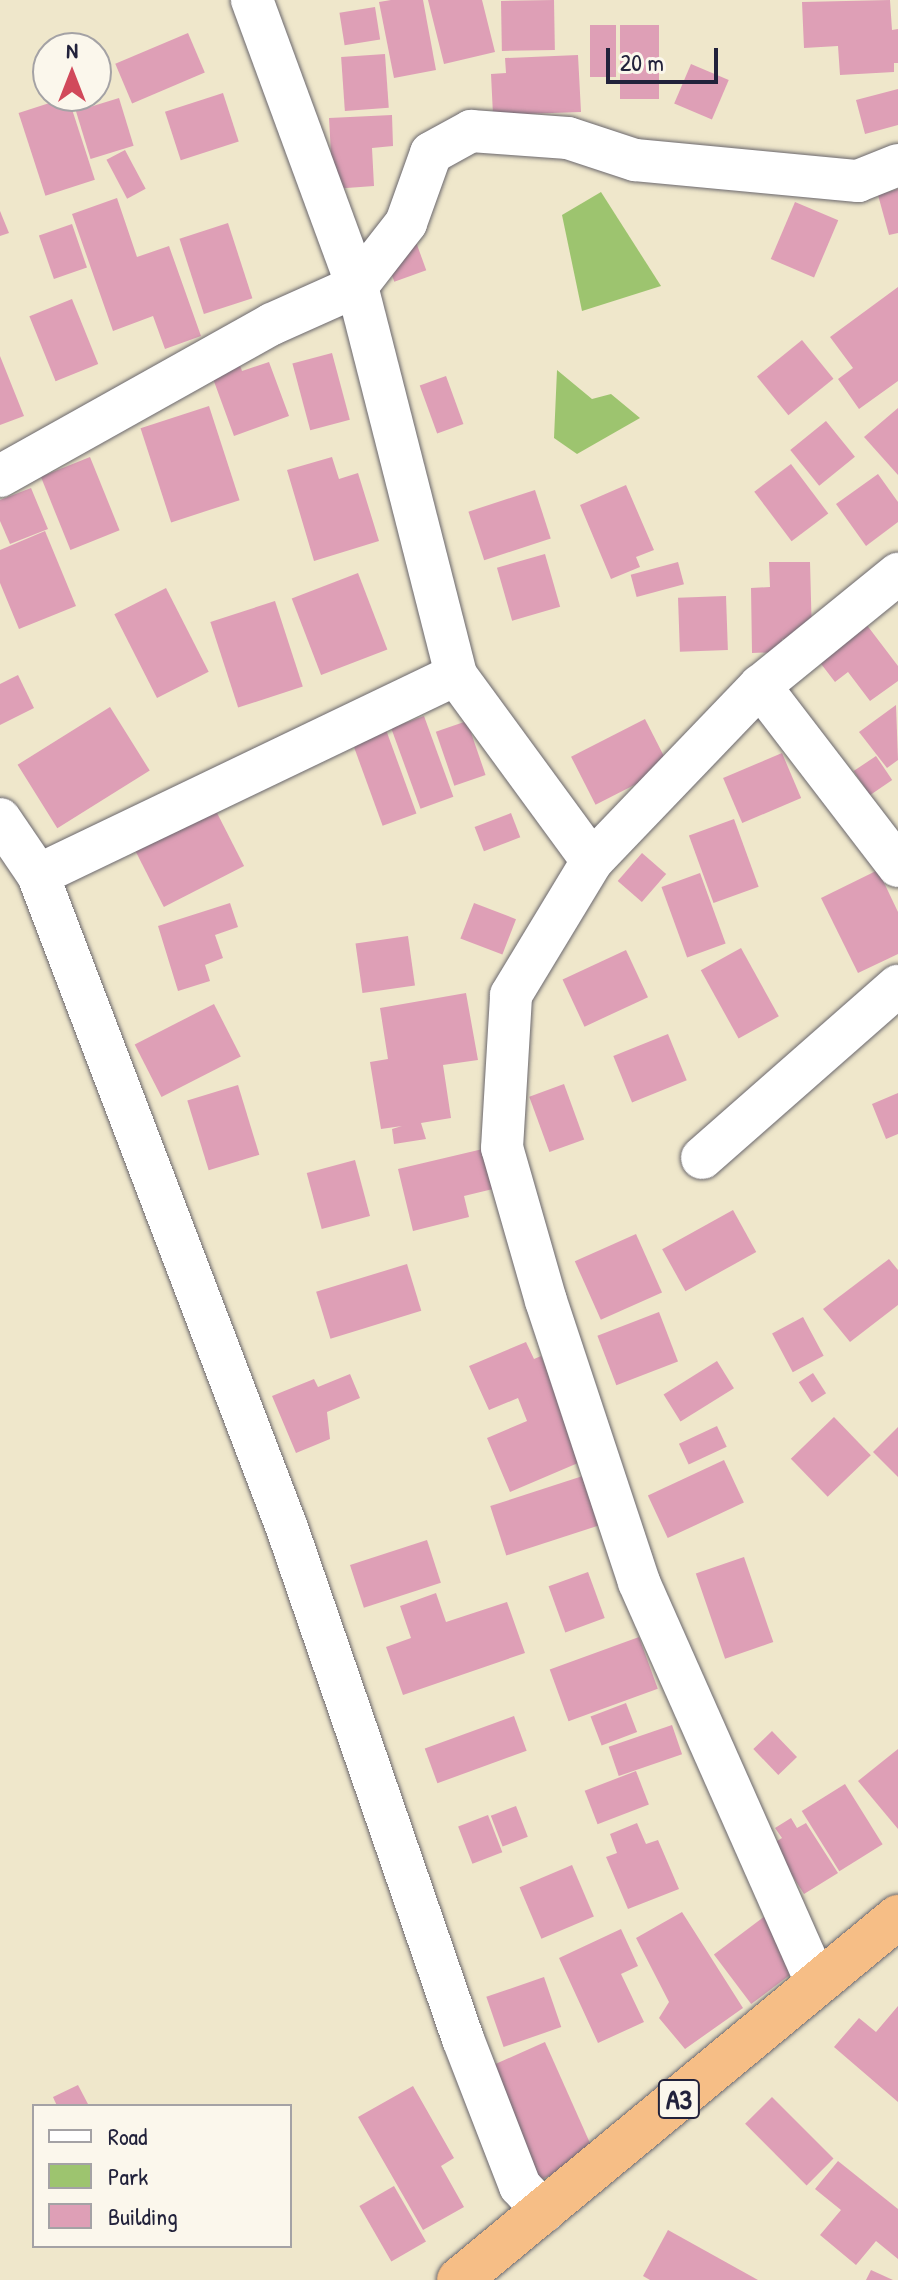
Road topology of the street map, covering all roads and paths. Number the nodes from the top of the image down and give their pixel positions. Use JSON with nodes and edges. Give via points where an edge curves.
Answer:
{"nodes":[{"id":1,"x":252,"y":0,"type":"edge"},
{"id":2,"x":898,"y":165,"type":"edge"},
{"id":3,"x":357,"y":286,"type":"junction"},
{"id":4,"x":0,"y":476,"type":"edge"},
{"id":5,"x":898,"y":574,"type":"edge"},
{"id":6,"x":456,"y":675,"type":"junction"},
{"id":7,"x":760,"y":686,"type":"junction"},
{"id":8,"x":0,"y":819,"type":"edge"},
{"id":9,"x":592,"y":861,"type":"junction"},
{"id":10,"x":898,"y":866,"type":"edge"},
{"id":11,"x":38,"y":875,"type":"junction"},
{"id":12,"x":898,"y":986,"type":"edge"},
{"id":13,"x":702,"y":1158,"type":"dead end"},
{"id":14,"x":898,"y":1917,"type":"edge"},
{"id":15,"x":817,"y":1984,"type":"junction"},
{"id":16,"x":544,"y":2212,"type":"junction"},
{"id":17,"x":459,"y":2280,"type":"edge"}],
"edges":[{"from":1,"to":3,"type":"street"},
{"from":2,"to":3,"type":"street","via":[[858,181],[635,160],[568,138],[471,131],[431,153],[406,223]]},
{"from":3,"to":4,"type":"street","via":[[272,324]]},
{"from":3,"to":6,"type":"street"},
{"from":5,"to":7,"type":"street"},
{"from":6,"to":9,"type":"street"},
{"from":6,"to":11,"type":"street"},
{"from":7,"to":9,"type":"street"},
{"from":7,"to":10,"type":"street"},
{"from":8,"to":11,"type":"street"},
{"from":9,"to":15,"type":"street","via":[[511,995],[502,1148],[546,1301],[639,1582]]},
{"from":11,"to":16,"type":"street","via":[[287,1528],[463,2039],[520,2186]]},
{"from":12,"to":13,"type":"street"},
{"from":14,"to":15,"type":"highway","number":"A3"},
{"from":15,"to":16,"type":"highway","number":"A3"},
{"from":16,"to":17,"type":"highway","number":"A3"}]}
